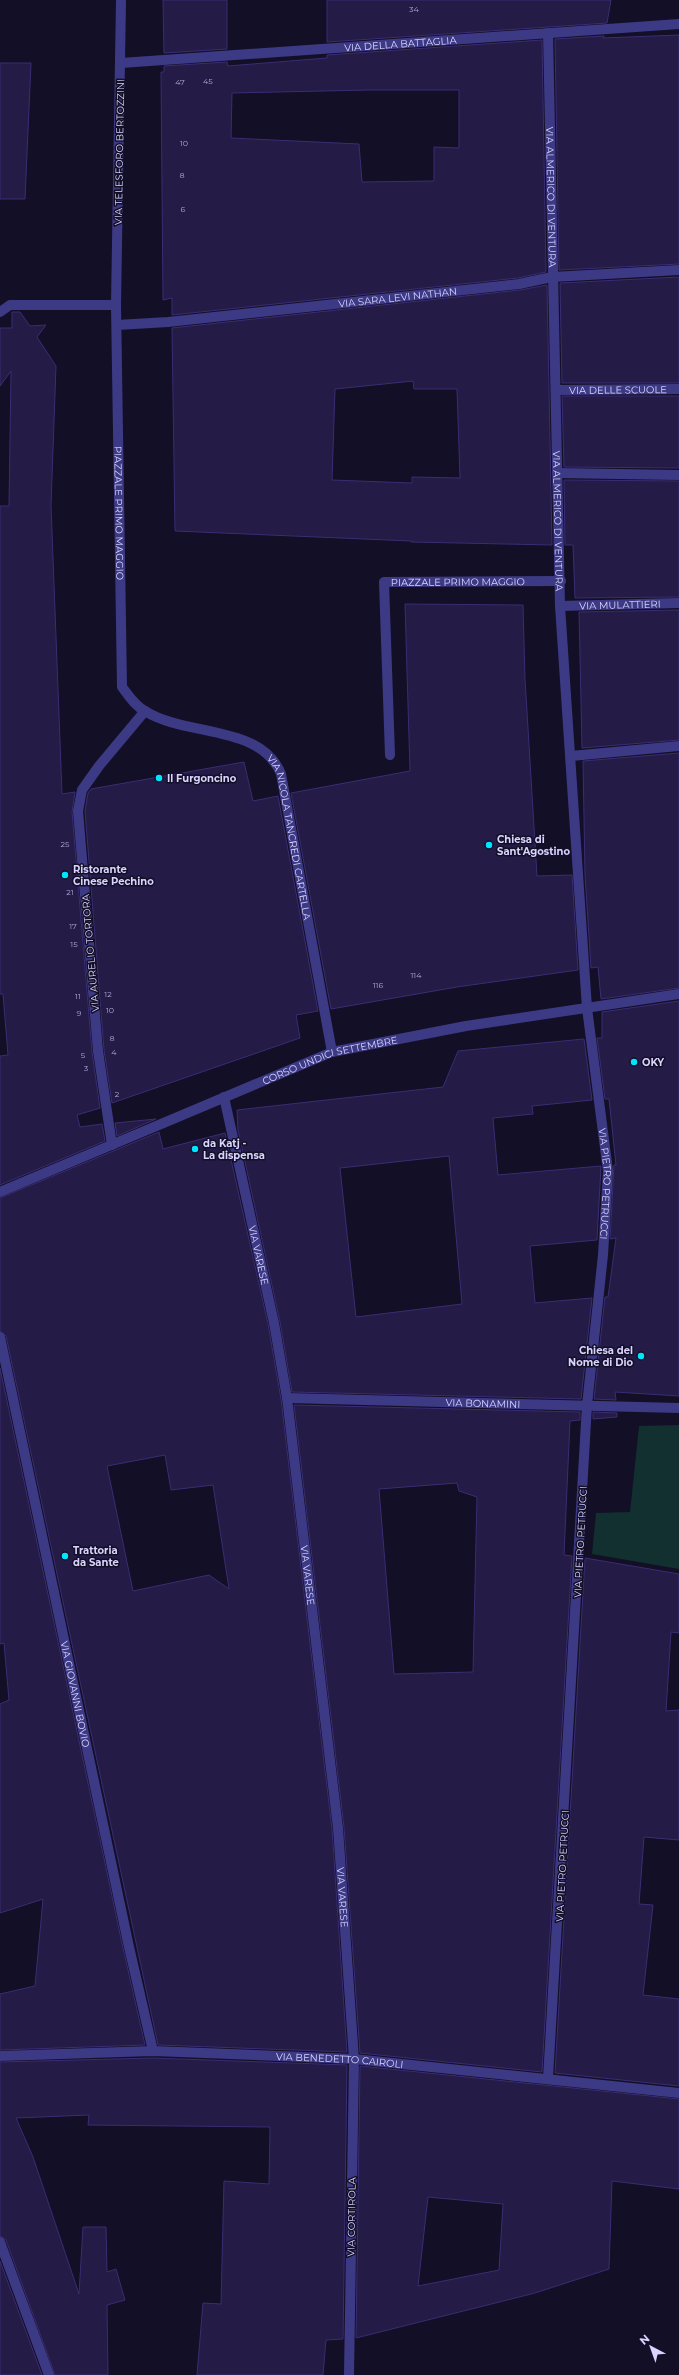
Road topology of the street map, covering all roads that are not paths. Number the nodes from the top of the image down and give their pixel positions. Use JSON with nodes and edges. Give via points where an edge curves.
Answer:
{"nodes":[{"id":1,"x":121,"y":0,"type":"edge"},
{"id":2,"x":679,"y":24,"type":"edge"},
{"id":3,"x":548,"y":33,"type":"junction"},
{"id":4,"x":121,"y":63,"type":"junction"},
{"id":5,"x":679,"y":270,"type":"edge"},
{"id":6,"x":552,"y":277,"type":"junction"},
{"id":7,"x":116,"y":305,"type":"junction"},
{"id":8,"x":0,"y":312,"type":"edge"},
{"id":9,"x":117,"y":325,"type":"junction"},
{"id":10,"x":679,"y":389,"type":"edge"},
{"id":11,"x":556,"y":390,"type":"junction"},
{"id":12,"x":557,"y":473,"type":"junction"},
{"id":13,"x":679,"y":475,"type":"edge"},
{"id":14,"x":561,"y":581,"type":"junction"},
{"id":15,"x":679,"y":604,"type":"edge"},
{"id":16,"x":560,"y":606,"type":"junction"},
{"id":17,"x":145,"y":712,"type":"junction"},
{"id":18,"x":679,"y":746,"type":"edge"},
{"id":19,"x":390,"y":755,"type":"dead end"},
{"id":20,"x":570,"y":756,"type":"junction"},
{"id":21,"x":679,"y":994,"type":"edge"},
{"id":22,"x":587,"y":1008,"type":"junction"},
{"id":23,"x":332,"y":1052,"type":"junction"},
{"id":24,"x":224,"y":1097,"type":"junction"},
{"id":25,"x":112,"y":1145,"type":"junction"},
{"id":26,"x":0,"y":1192,"type":"edge"},
{"id":27,"x":0,"y":1338,"type":"edge"},
{"id":28,"x":287,"y":1398,"type":"junction"},
{"id":29,"x":587,"y":1405,"type":"junction"},
{"id":30,"x":679,"y":1408,"type":"edge"},
{"id":31,"x":153,"y":2051,"type":"junction"},
{"id":32,"x":0,"y":2056,"type":"edge"},
{"id":33,"x":354,"y":2059,"type":"junction"},
{"id":34,"x":548,"y":2078,"type":"junction"},
{"id":35,"x":679,"y":2093,"type":"edge"},
{"id":36,"x":0,"y":2242,"type":"edge"},
{"id":37,"x":49,"y":2375,"type":"edge"},
{"id":38,"x":349,"y":2375,"type":"edge"}],
"edges":[{"from":1,"to":4,"type":"street","name":"VIA TELESFORO BERTOZZINI"},
{"from":2,"to":3,"type":"street","name":"VIA DELLA BATTAGLIA"},
{"from":3,"to":4,"type":"street","name":"VIA DELLA BATTAGLIA"},
{"from":3,"to":6,"type":"street","name":"VIA ALMERICO DI VENTURA"},
{"from":4,"to":7,"type":"street","name":"VIA TELESFORO BERTOZZINI"},
{"from":5,"to":6,"type":"street","name":"VIA SARA LEVI NATHAN"},
{"from":6,"to":9,"type":"street","name":"VIA SARA LEVI NATHAN","via":[[504,285],[168,322]]},
{"from":6,"to":11,"type":"street","name":"VIA ALMERICO DI VENTURA"},
{"from":7,"to":8,"type":"street","via":[[10,305]]},
{"from":7,"to":9,"type":"street","name":"PIAZZALE PRIMO MAGGIO"},
{"from":9,"to":17,"type":"street","name":"PIAZZALE PRIMO MAGGIO","via":[[122,687]]},
{"from":10,"to":11,"type":"street","name":"VIA DELLE SCUOLE"},
{"from":11,"to":12,"type":"street","name":"VIA ALMERICO DI VENTURA"},
{"from":12,"to":13,"type":"street"},
{"from":12,"to":14,"type":"street","name":"VIA ALMERICO DI VENTURA"},
{"from":14,"to":16,"type":"street","name":"VIA ALMERICO DI VENTURA"},
{"from":14,"to":19,"type":"street","name":"PIAZZALE PRIMO MAGGIO","via":[[384,582]]},
{"from":15,"to":16,"type":"street","name":"VIA MULATTIERI"},
{"from":16,"to":20,"type":"street","name":"VIA ALMERICO DI VENTURA"},
{"from":17,"to":23,"type":"street","name":"VIA NICOLA TANCREDI CARTELLA","via":[[172,723],[247,741],[264,750],[277,764],[281,774]]},
{"from":17,"to":25,"type":"street","name":"VIA AURELIO TORTORA","via":[[82,790],[78,811],[98,1051]]},
{"from":18,"to":20,"type":"street"},
{"from":20,"to":22,"type":"street","name":"VIA ALMERICO DI VENTURA"},
{"from":21,"to":22,"type":"street","name":"CORSO UNDICI SETTEMBRE"},
{"from":22,"to":23,"type":"street","name":"CORSO UNDICI SETTEMBRE","via":[[466,1026]]},
{"from":22,"to":29,"type":"street","name":"VIA PIETRO PETRUCCI","via":[[608,1171],[603,1255]]},
{"from":23,"to":24,"type":"street","name":"CORSO UNDICI SETTEMBRE"},
{"from":24,"to":25,"type":"street","name":"CORSO UNDICI SETTEMBRE"},
{"from":24,"to":28,"type":"street","name":"VIA VARESE","via":[[274,1323]]},
{"from":25,"to":26,"type":"street","name":"CORSO UNDICI SETTEMBRE"},
{"from":27,"to":31,"type":"street","name":"VIA GIOVANNI BOVIO"},
{"from":28,"to":29,"type":"street","name":"VIA BONAMINI"},
{"from":28,"to":33,"type":"street","name":"VIA VARESE","via":[[338,1828]]},
{"from":29,"to":30,"type":"street","name":"VIA BONAMINI"},
{"from":29,"to":34,"type":"street","name":"VIA PIETRO PETRUCCI"},
{"from":31,"to":32,"type":"street","name":"VIA BENEDETTO CAIROLI"},
{"from":31,"to":33,"type":"street","name":"VIA BENEDETTO CAIROLI"},
{"from":33,"to":34,"type":"street","name":"VIA BENEDETTO CAIROLI"},
{"from":33,"to":38,"type":"street","name":"VIA CORTIROLA"},
{"from":34,"to":35,"type":"street","name":"VIA BENEDETTO CAIROLI"},
{"from":36,"to":37,"type":"street"}]}
